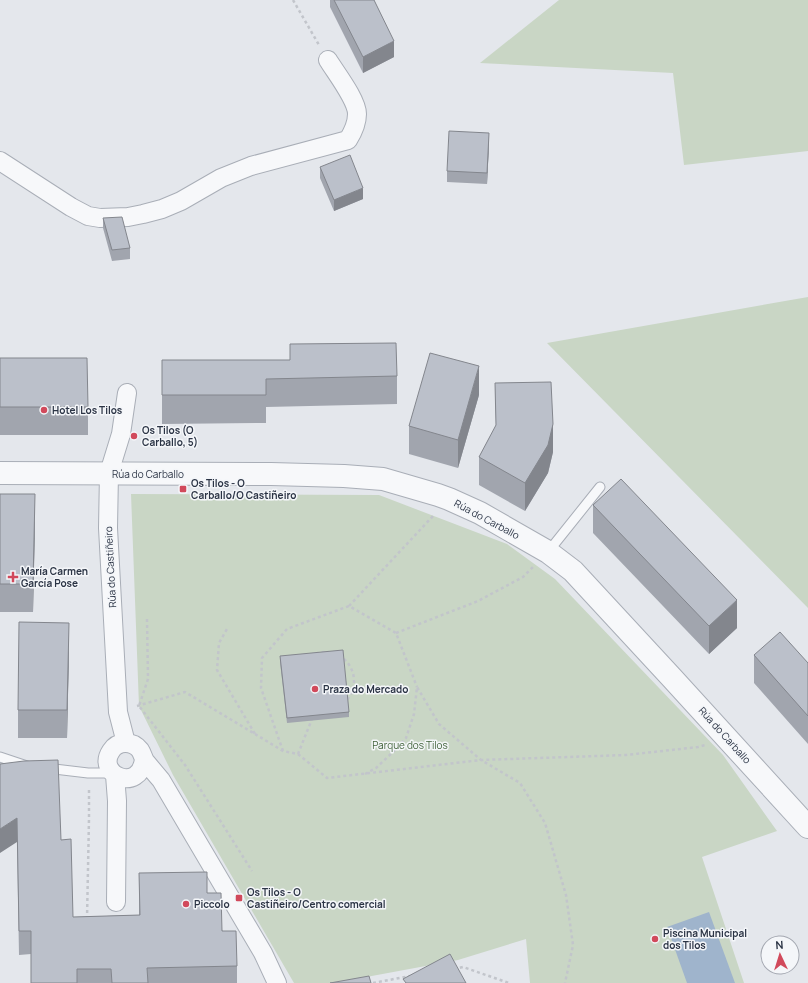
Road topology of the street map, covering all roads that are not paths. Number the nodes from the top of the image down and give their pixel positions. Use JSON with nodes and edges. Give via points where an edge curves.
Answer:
{"nodes":[{"id":1,"x":328,"y":60,"type":"road end"},
{"id":2,"x":0,"y":161,"type":"edge"},
{"id":3,"x":126,"y":393,"type":"dead end"},
{"id":4,"x":0,"y":473,"type":"edge"},
{"id":5,"x":109,"y":473,"type":"junction"},
{"id":6,"x":600,"y":487,"type":"dead end"},
{"id":7,"x":548,"y":552,"type":"junction"},
{"id":8,"x":126,"y":743,"type":"junction"},
{"id":9,"x":0,"y":757,"type":"edge"},
{"id":10,"x":144,"y":759,"type":"junction"},
{"id":11,"x":114,"y":774,"type":"junction"},
{"id":12,"x":808,"y":827,"type":"edge"},
{"id":13,"x":116,"y":902,"type":"dead end"},
{"id":14,"x":277,"y":983,"type":"edge"}],
"edges":[{"from":1,"to":2,"type":"street","via":[[354,100],[357,109],[354,131],[348,140],[251,166],[221,178],[162,209],[128,218],[88,216],[71,208]]},
{"from":3,"to":5,"type":"street","name":"Rúa do Castiñeiro","via":[[121,434]]},
{"from":4,"to":5,"type":"street","name":"Rúa do Carballo"},
{"from":5,"to":7,"type":"street","name":"Rúa do Carballo","via":[[263,474],[383,479],[438,495],[480,513]]},
{"from":5,"to":8,"type":"street","name":"Rúa do Castiñeiro","via":[[108,528],[118,712]]},
{"from":6,"to":7,"type":"lane"},
{"from":7,"to":12,"type":"street","name":"Rúa do Carballo","via":[[573,571]]},
{"from":8,"to":10,"type":"street","via":[[136,746]]},
{"from":8,"to":11,"type":"street","via":[[115,746],[109,755],[109,766]]},
{"from":9,"to":11,"type":"lane","via":[[28,766]]},
{"from":10,"to":11,"type":"street","via":[[141,770],[132,777],[120,778]]},
{"from":10,"to":14,"type":"street","via":[[164,785],[263,953]]},
{"from":11,"to":13,"type":"street","via":[[117,801]]}]}
